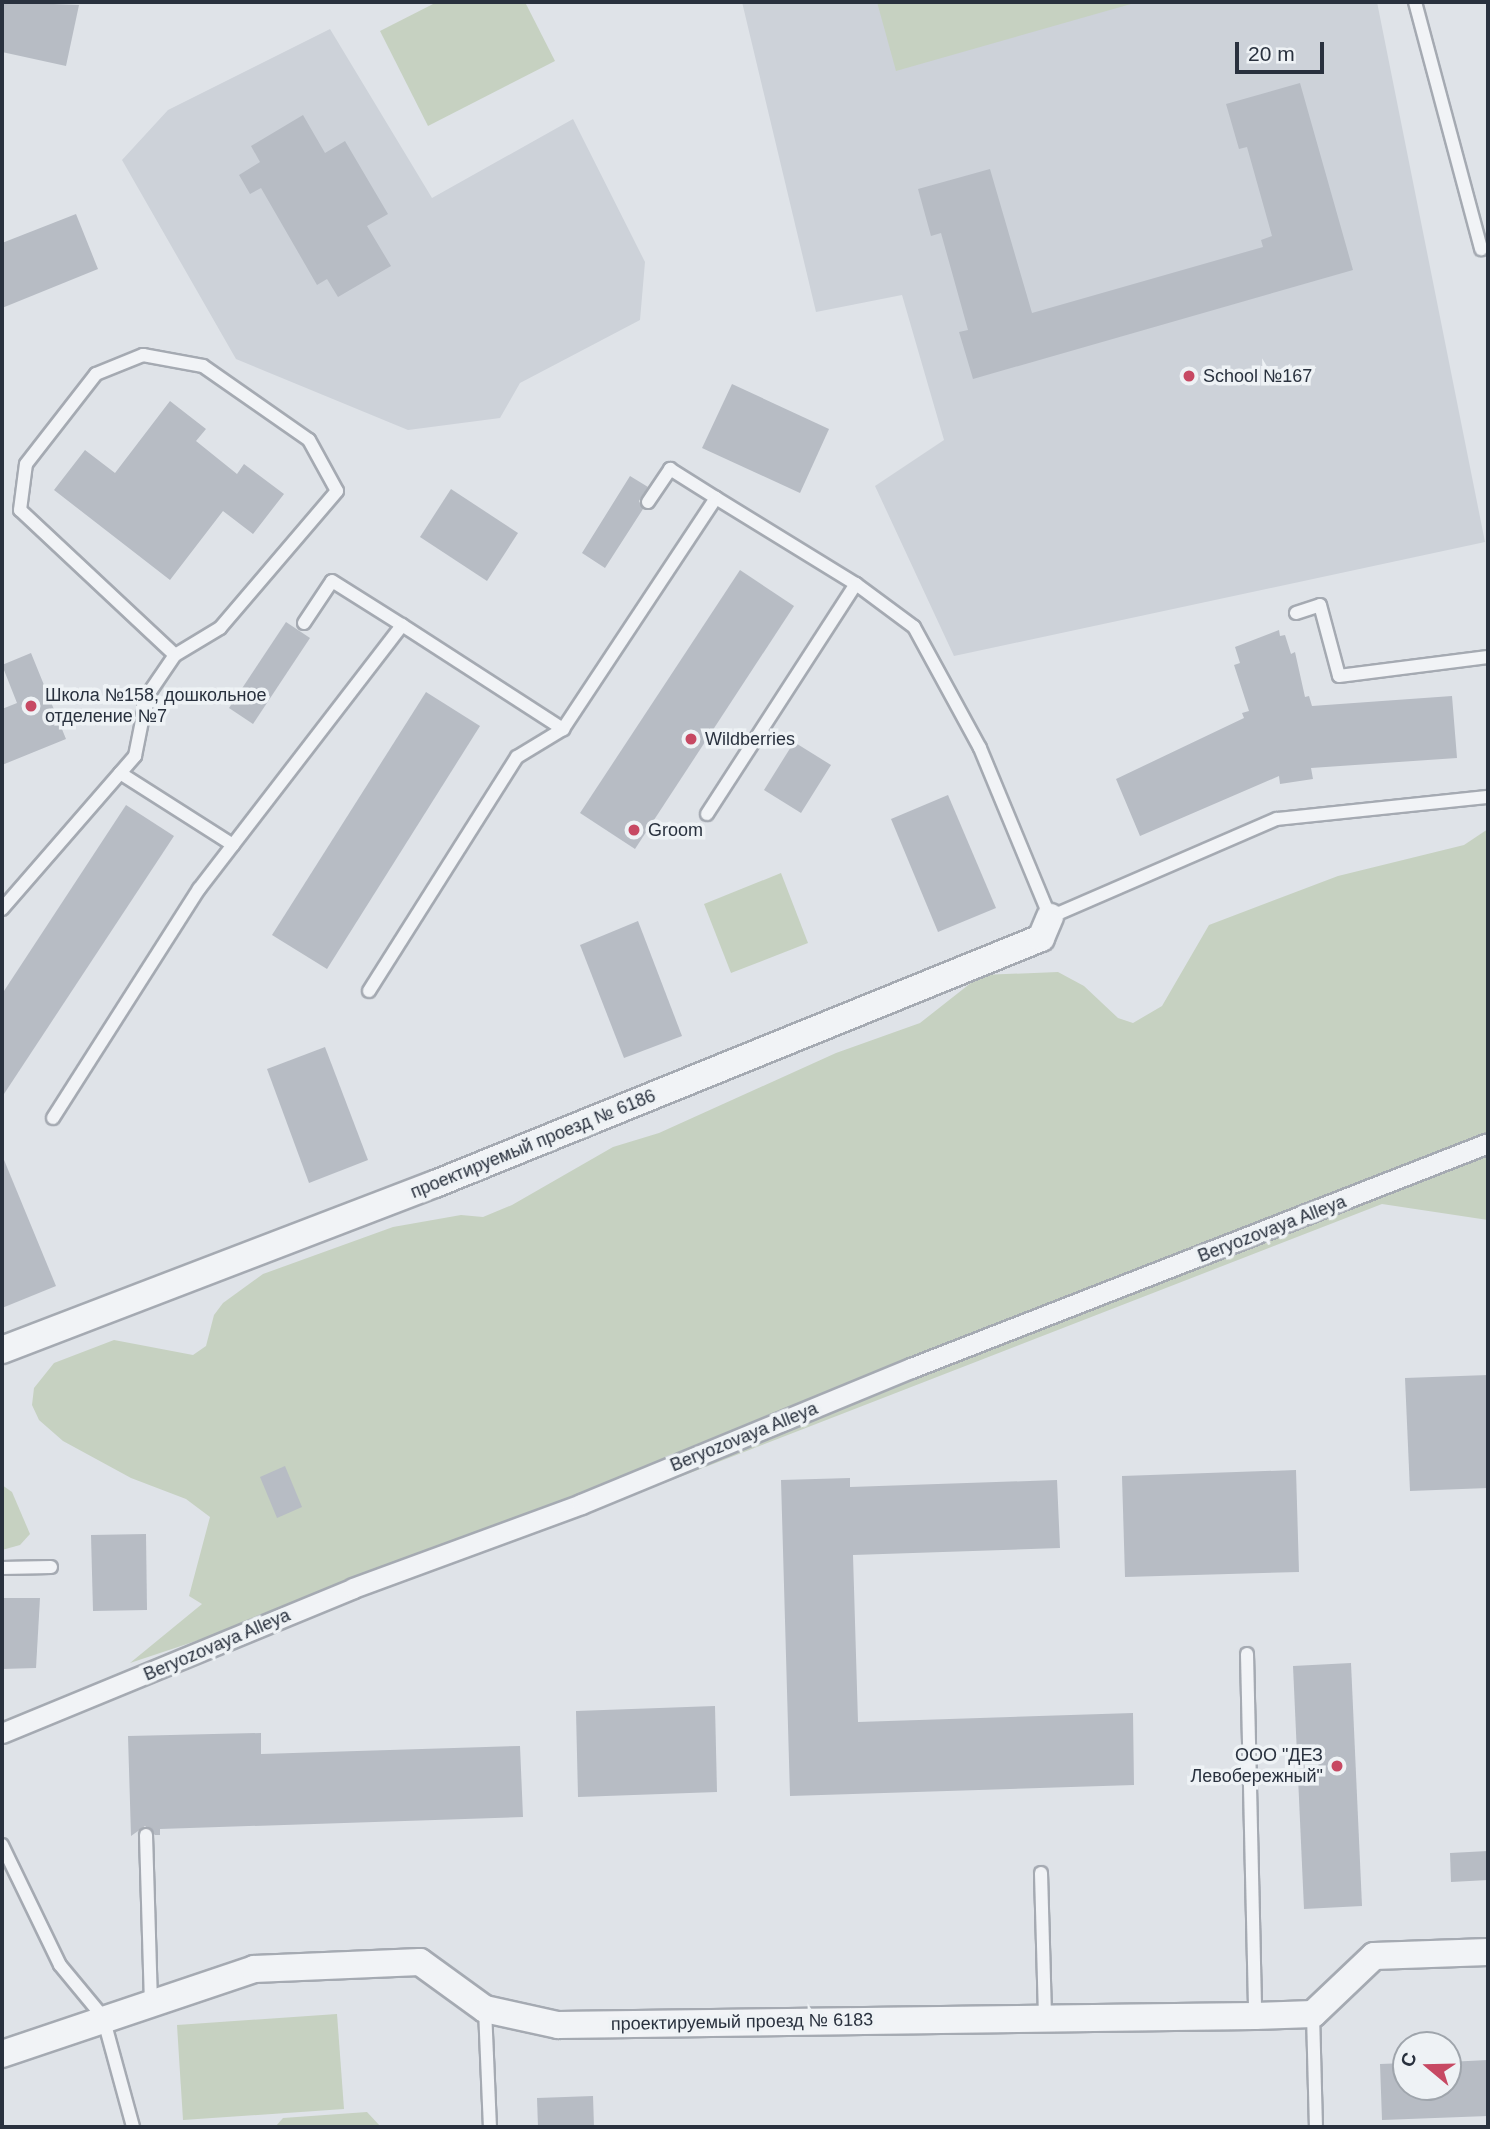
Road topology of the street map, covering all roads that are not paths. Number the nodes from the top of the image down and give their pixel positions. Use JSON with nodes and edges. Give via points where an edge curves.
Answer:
{"nodes":[{"id":1,"x":1415,"y":2,"type":"edge"},
{"id":2,"x":1481,"y":249,"type":"dead end"},
{"id":3,"x":716,"y":498,"type":"junction"},
{"id":4,"x":648,"y":502,"type":"dead end"},
{"id":5,"x":856,"y":584,"type":"junction"},
{"id":6,"x":1296,"y":613,"type":"dead end"},
{"id":7,"x":304,"y":623,"type":"dead end"},
{"id":8,"x":402,"y":625,"type":"junction"},
{"id":9,"x":175,"y":655,"type":"junction"},
{"id":10,"x":1488,"y":657,"type":"edge"},
{"id":11,"x":564,"y":729,"type":"junction"},
{"id":12,"x":120,"y":773,"type":"junction"},
{"id":13,"x":1488,"y":797,"type":"edge"},
{"id":14,"x":707,"y":814,"type":"dead end"},
{"id":15,"x":233,"y":845,"type":"junction"},
{"id":16,"x":2,"y":909,"type":"edge"},
{"id":17,"x":1050,"y":917,"type":"junction"},
{"id":18,"x":369,"y":992,"type":"dead end"},
{"id":19,"x":53,"y":1118,"type":"dead end"},
{"id":20,"x":1488,"y":1143,"type":"edge"},
{"id":21,"x":2,"y":1350,"type":"edge"},
{"id":22,"x":51,"y":1567,"type":"dead end"},
{"id":23,"x":2,"y":1568,"type":"edge"},
{"id":24,"x":1247,"y":1654,"type":"dead end"},
{"id":25,"x":2,"y":1733,"type":"edge"},
{"id":26,"x":146,"y":1835,"type":"dead end"},
{"id":27,"x":2,"y":1845,"type":"edge"},
{"id":28,"x":1041,"y":1873,"type":"dead end"},
{"id":29,"x":1488,"y":1952,"type":"edge"},
{"id":30,"x":151,"y":2002,"type":"junction"},
{"id":31,"x":485,"y":2009,"type":"junction"},
{"id":32,"x":1313,"y":2014,"type":"junction"},
{"id":33,"x":1255,"y":2016,"type":"junction"},
{"id":34,"x":103,"y":2017,"type":"junction"},
{"id":35,"x":1045,"y":2019,"type":"junction"},
{"id":36,"x":2,"y":2054,"type":"edge"},
{"id":37,"x":133,"y":2127,"type":"edge"},
{"id":38,"x":490,"y":2127,"type":"edge"},
{"id":39,"x":1316,"y":2127,"type":"edge"}],
"edges":[{"from":1,"to":2,"type":"lane"},
{"from":3,"to":4,"type":"lane","via":[[670,469]]},
{"from":3,"to":5,"type":"lane"},
{"from":3,"to":11,"type":"lane"},
{"from":5,"to":14,"type":"lane"},
{"from":5,"to":17,"type":"lane","via":[[914,627],[980,748]]},
{"from":6,"to":10,"type":"lane","via":[[1320,605],[1339,676]]},
{"from":7,"to":8,"type":"lane","via":[[332,581]]},
{"from":8,"to":11,"type":"lane"},
{"from":8,"to":15,"type":"lane"},
{"from":9,"to":9,"type":"lane","via":[[219,628],[337,491],[309,440],[203,366],[143,355],[96,374],[26,464],[20,510]]},
{"from":9,"to":12,"type":"lane","via":[[147,696],[135,757]]},
{"from":11,"to":18,"type":"lane","via":[[517,757]]},
{"from":12,"to":15,"type":"lane"},
{"from":12,"to":16,"type":"lane"},
{"from":13,"to":17,"type":"lane","via":[[1277,819]]},
{"from":15,"to":19,"type":"lane","via":[[192,900]]},
{"from":17,"to":21,"type":"street","name":"проектируемый проезд № 6186","via":[[1041,938],[435,1184]]},
{"from":20,"to":25,"type":"street","name":"Beryozovaya Alleya","via":[[911,1368],[582,1504],[353,1588]]},
{"from":22,"to":23,"type":"lane"},
{"from":24,"to":33,"type":"lane"},
{"from":26,"to":30,"type":"lane"},
{"from":27,"to":34,"type":"lane","via":[[60,1965]]},
{"from":28,"to":35,"type":"lane"},
{"from":29,"to":32,"type":"street","via":[[1374,1956]]},
{"from":30,"to":31,"type":"street","name":"проектируемый проезд № 6183","via":[[254,1969],[420,1962]]},
{"from":30,"to":34,"type":"street","name":"проектируемый проезд № 6183"},
{"from":31,"to":35,"type":"street","name":"проектируемый проезд № 6183","via":[[558,2025]]},
{"from":31,"to":38,"type":"lane"},
{"from":32,"to":33,"type":"street","name":"проектируемый проезд № 6183"},
{"from":32,"to":39,"type":"lane"},
{"from":33,"to":35,"type":"street","name":"проектируемый проезд № 6183"},
{"from":34,"to":36,"type":"street","name":"проектируемый проезд № 6183"},
{"from":34,"to":37,"type":"lane"}]}
